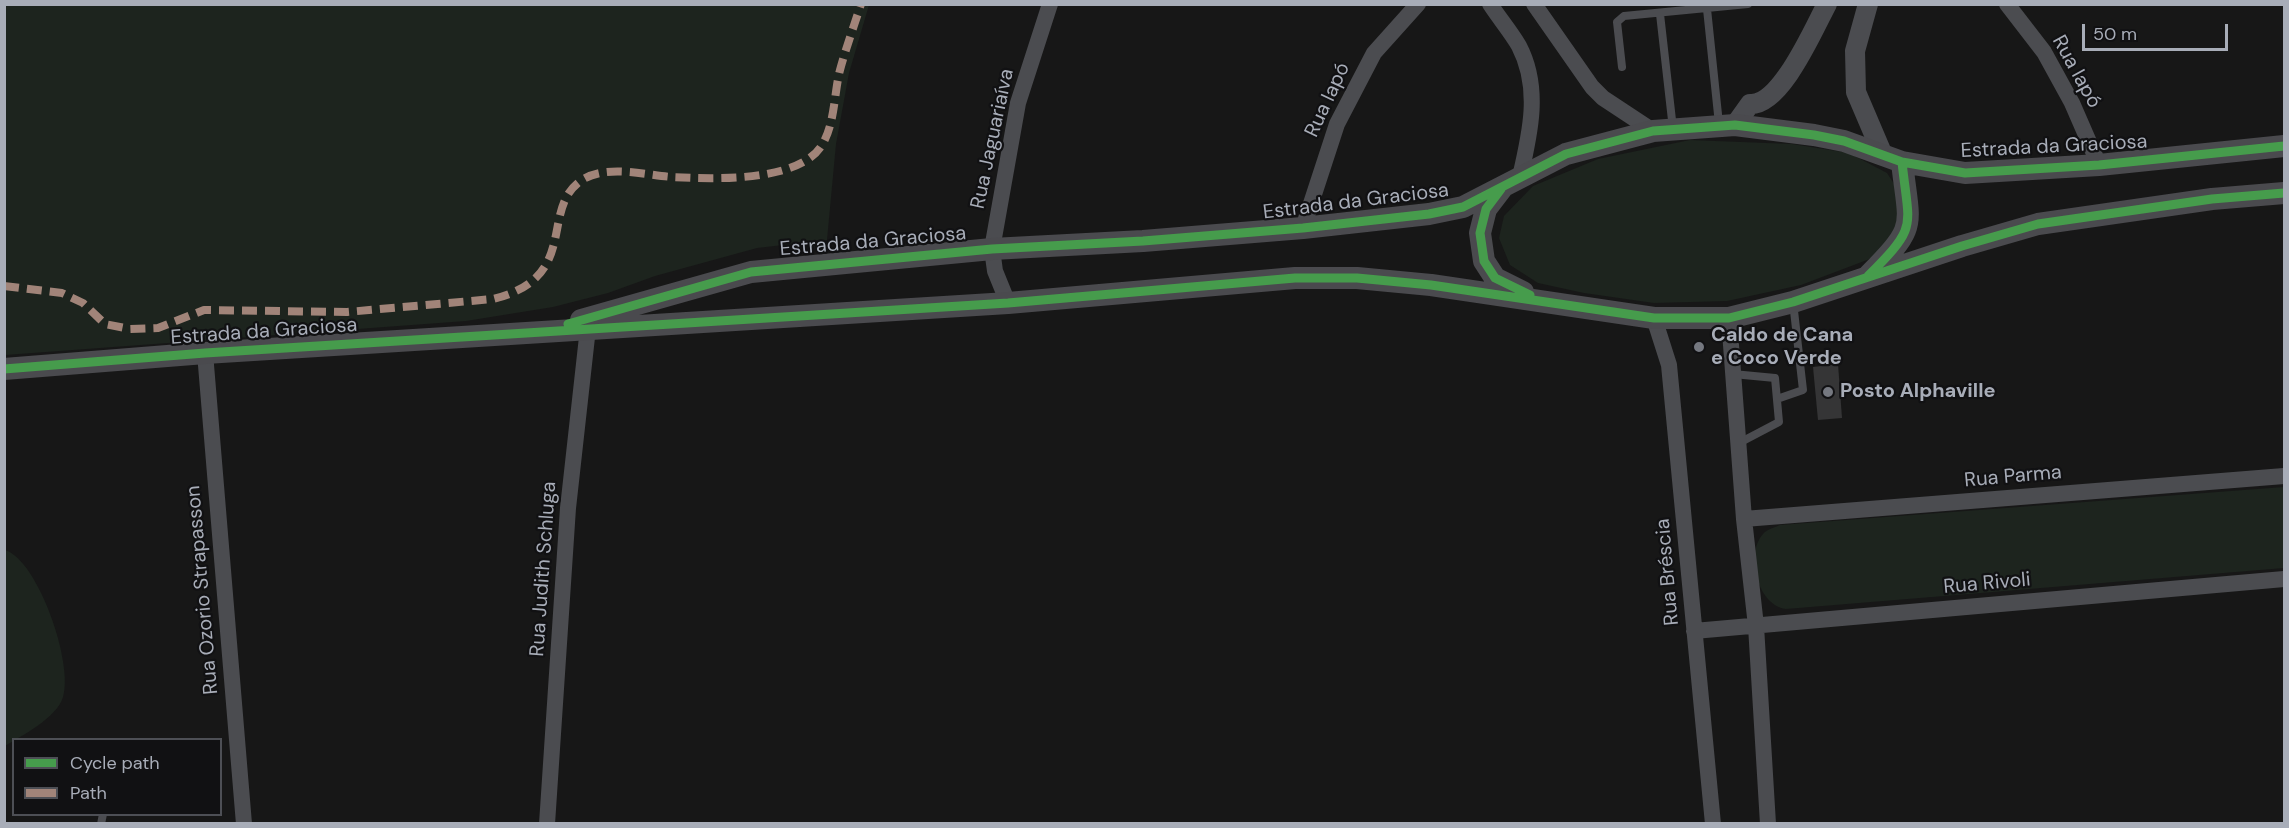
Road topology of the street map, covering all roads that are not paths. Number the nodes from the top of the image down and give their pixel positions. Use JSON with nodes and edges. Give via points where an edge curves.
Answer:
{"nodes":[{"id":1,"x":1050,"y":4,"type":"edge"},
{"id":2,"x":1418,"y":4,"type":"edge"},
{"id":3,"x":1490,"y":4,"type":"edge"},
{"id":4,"x":1533,"y":4,"type":"edge"},
{"id":5,"x":1748,"y":4,"type":"edge"},
{"id":6,"x":1827,"y":4,"type":"edge"},
{"id":7,"x":1868,"y":4,"type":"edge"},
{"id":8,"x":2007,"y":4,"type":"edge"},
{"id":9,"x":1707,"y":9,"type":"junction"},
{"id":10,"x":1660,"y":14,"type":"junction"},
{"id":11,"x":1622,"y":67,"type":"dead end"},
{"id":12,"x":1727,"y":125,"type":"junction"},
{"id":13,"x":1663,"y":130,"type":"junction"},
{"id":14,"x":2284,"y":146,"type":"edge"},
{"id":15,"x":1892,"y":158,"type":"junction"},
{"id":16,"x":2099,"y":165,"type":"junction"},
{"id":17,"x":1512,"y":180,"type":"junction"},
{"id":18,"x":2284,"y":193,"type":"edge"},
{"id":19,"x":1303,"y":228,"type":"junction"},
{"id":20,"x":992,"y":249,"type":"junction"},
{"id":21,"x":1866,"y":278,"type":"junction"},
{"id":22,"x":1793,"y":302,"type":"junction"},
{"id":23,"x":1008,"y":303,"type":"junction"},
{"id":24,"x":1549,"y":303,"type":"junction"},
{"id":25,"x":1654,"y":318,"type":"junction"},
{"id":26,"x":1729,"y":318,"type":"junction"},
{"id":27,"x":588,"y":324,"type":"junction"},
{"id":28,"x":205,"y":353,"type":"junction"},
{"id":29,"x":4,"y":369,"type":"edge"},
{"id":30,"x":1733,"y":374,"type":"junction"},
{"id":31,"x":1777,"y":399,"type":"junction"},
{"id":32,"x":1738,"y":444,"type":"junction"},
{"id":33,"x":2284,"y":476,"type":"edge"},
{"id":34,"x":1744,"y":519,"type":"junction"},
{"id":35,"x":2284,"y":579,"type":"edge"},
{"id":36,"x":1756,"y":626,"type":"junction"},
{"id":37,"x":1694,"y":631,"type":"junction"},
{"id":38,"x":244,"y":824,"type":"edge"},
{"id":39,"x":548,"y":824,"type":"edge"},
{"id":40,"x":1713,"y":824,"type":"edge"},
{"id":41,"x":1768,"y":824,"type":"edge"}],
"edges":[{"from":1,"to":20,"type":"street","name":"Rua Jaguariaíva","via":[[1017,103]]},
{"from":2,"to":19,"type":"street","name":"Rua Iapó","via":[[1374,53],[1337,124]]},
{"from":3,"to":17,"type":"street","via":[[1520,48],[1532,89],[1533,126]]},
{"from":4,"to":13,"type":"street","via":[[1603,98]]},
{"from":5,"to":9,"type":"lane"},
{"from":6,"to":12,"type":"street","via":[[1782,86],[1756,105],[1750,104]]},
{"from":7,"to":15,"type":"street","via":[[1855,51],[1856,92]]},
{"from":8,"to":16,"type":"street","name":"Rua Iapó","via":[[2044,52]]},
{"from":9,"to":10,"type":"lane"},
{"from":9,"to":12,"type":"lane"},
{"from":10,"to":11,"type":"lane","via":[[1624,16],[1617,22]]},
{"from":10,"to":13,"type":"lane"},
{"from":12,"to":13,"type":"main road","name":"Estrada da Graciosa"},
{"from":12,"to":15,"type":"main road","name":"Estrada da Graciosa","via":[[1814,135]]},
{"from":13,"to":17,"type":"main road","name":"Estrada da Graciosa","via":[[1566,154]]},
{"from":14,"to":16,"type":"main road","name":"Estrada da Graciosa"},
{"from":15,"to":16,"type":"main road","name":"Estrada da Graciosa","via":[[1965,173]]},
{"from":15,"to":21,"type":"main road","via":[[1908,197],[1909,223],[1900,244]]},
{"from":17,"to":19,"type":"main road","name":"Estrada da Graciosa","via":[[1463,207],[1408,218]]},
{"from":17,"to":24,"type":"main road","via":[[1486,209],[1480,233],[1484,261],[1495,278]]},
{"from":18,"to":21,"type":"main road","name":"Estrada da Graciosa","via":[[2212,199],[2037,224]]},
{"from":19,"to":20,"type":"main road","name":"Estrada da Graciosa"},
{"from":20,"to":23,"type":"street","via":[[995,272]]},
{"from":20,"to":27,"type":"main road","name":"Estrada da Graciosa","via":[[751,272]]},
{"from":21,"to":22,"type":"main road","name":"Estrada da Graciosa"},
{"from":22,"to":26,"type":"main road","name":"Estrada da Graciosa"},
{"from":22,"to":31,"type":"lane","via":[[1803,390]]},
{"from":23,"to":24,"type":"main road","name":"Estrada da Graciosa","via":[[1295,278],[1421,284]]},
{"from":23,"to":27,"type":"main road","name":"Estrada da Graciosa"},
{"from":24,"to":25,"type":"main road","name":"Estrada da Graciosa"},
{"from":25,"to":26,"type":"main road","name":"Estrada da Graciosa"},
{"from":25,"to":37,"type":"street","name":"Rua Bréscia","via":[[1669,365]]},
{"from":26,"to":30,"type":"street"},
{"from":27,"to":28,"type":"main road","name":"Estrada da Graciosa","via":[[527,333]]},
{"from":27,"to":39,"type":"street","name":"Rua Judith Schluga","via":[[568,508]]},
{"from":28,"to":29,"type":"main road","name":"Estrada da Graciosa"},
{"from":28,"to":38,"type":"street","name":"Rua Ozorio Strapasson"},
{"from":30,"to":31,"type":"lane","via":[[1774,378]]},
{"from":30,"to":32,"type":"street"},
{"from":31,"to":32,"type":"lane","via":[[1779,422]]},
{"from":32,"to":34,"type":"street"},
{"from":33,"to":34,"type":"street","name":"Rua Parma"},
{"from":34,"to":36,"type":"street"},
{"from":35,"to":36,"type":"street","name":"Rua Rivoli"},
{"from":36,"to":37,"type":"street","name":"Rua Rivoli"},
{"from":36,"to":41,"type":"street"},
{"from":37,"to":40,"type":"street","name":"Rua Bréscia"}]}
